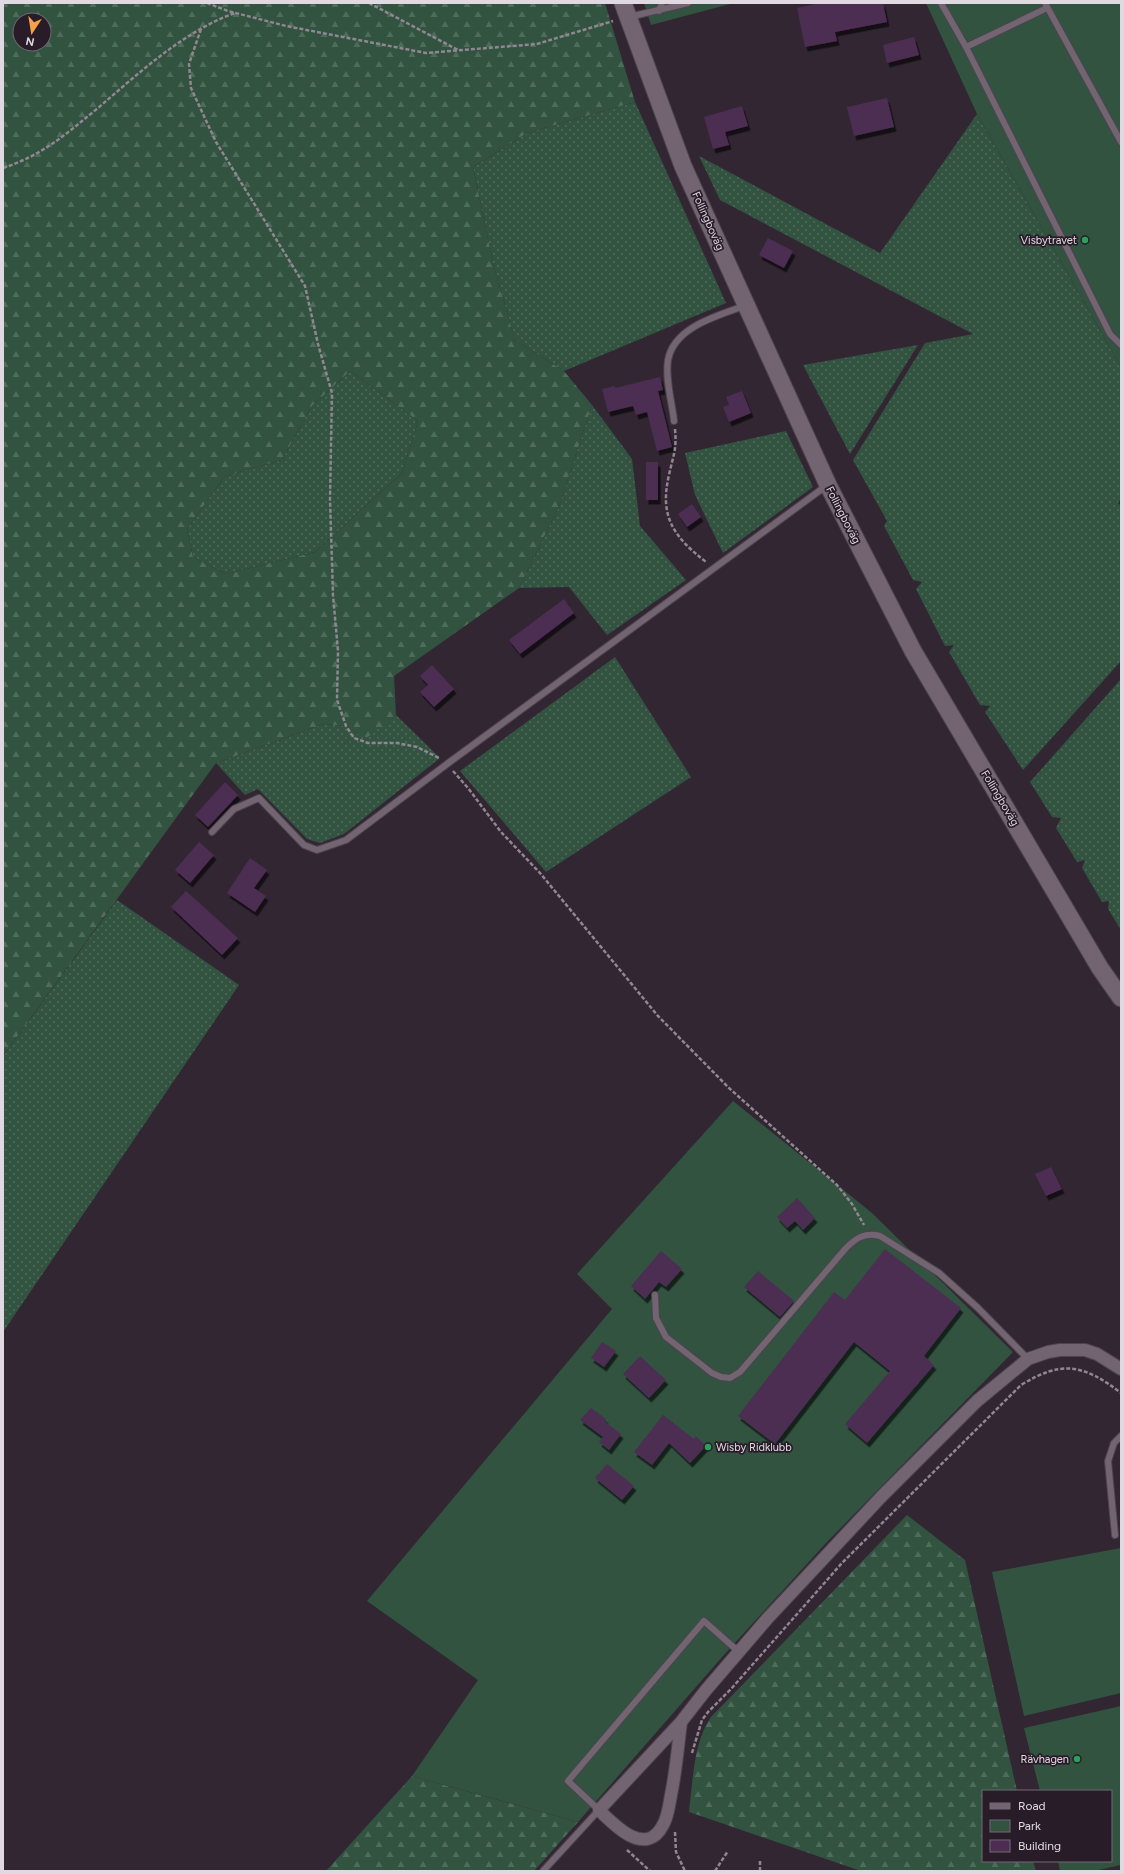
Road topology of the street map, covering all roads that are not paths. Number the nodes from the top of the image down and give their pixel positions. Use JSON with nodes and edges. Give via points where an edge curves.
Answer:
{"nodes":[{"id":1,"x":662,"y":3,"type":"edge"},
{"id":2,"x":688,"y":3,"type":"edge"},
{"id":3,"x":941,"y":3,"type":"edge"},
{"id":4,"x":1046,"y":6,"type":"edge"},
{"id":5,"x":625,"y":10,"type":"edge"},
{"id":6,"x":659,"y":11,"type":"junction"},
{"id":7,"x":966,"y":47,"type":"junction"},
{"id":8,"x":1121,"y":142,"type":"edge"},
{"id":9,"x":746,"y":305,"type":"junction"},
{"id":10,"x":1121,"y":345,"type":"edge"},
{"id":11,"x":674,"y":421,"type":"road end"},
{"id":12,"x":828,"y":485,"type":"junction"},
{"id":13,"x":212,"y":832,"type":"dead end"},
{"id":14,"x":1121,"y":998,"type":"edge"},
{"id":15,"x":656,"y":1296,"type":"dead end"},
{"id":16,"x":1028,"y":1359,"type":"junction"},
{"id":17,"x":1121,"y":1369,"type":"edge"},
{"id":18,"x":1121,"y":1436,"type":"edge"},
{"id":19,"x":1116,"y":1535,"type":"dead end"},
{"id":20,"x":739,"y":1652,"type":"junction"},
{"id":21,"x":681,"y":1722,"type":"junction"},
{"id":22,"x":599,"y":1810,"type":"junction"},
{"id":23,"x":543,"y":1871,"type":"edge"}],
"edges":[{"from":1,"to":6,"type":"lane"},
{"from":2,"to":6,"type":"lane"},
{"from":3,"to":7,"type":"lane"},
{"from":4,"to":7,"type":"lane"},
{"from":4,"to":8,"type":"lane"},
{"from":5,"to":6,"type":"lane"},
{"from":5,"to":9,"type":"main road","name":"Follingboväg","via":[[683,166]]},
{"from":7,"to":10,"type":"lane","via":[[1110,334]]},
{"from":9,"to":11,"type":"lane","via":[[704,322],[681,336],[673,346],[668,360],[668,377]]},
{"from":9,"to":12,"type":"main road","name":"Follingboväg"},
{"from":12,"to":13,"type":"lane","via":[[346,840],[317,850],[304,845],[259,798],[234,808]]},
{"from":12,"to":14,"type":"main road","name":"Follingboväg","via":[[913,651],[1100,968]]},
{"from":15,"to":16,"type":"lane","via":[[656,1318],[666,1337],[712,1373],[730,1378],[740,1372],[846,1248],[857,1238],[869,1234],[880,1236],[939,1273]]},
{"from":16,"to":17,"type":"street","via":[[1060,1350],[1085,1350],[1097,1354]]},
{"from":16,"to":20,"type":"street","via":[[977,1401],[887,1492]]},
{"from":18,"to":19,"type":"lane","via":[[1114,1443],[1108,1461]]},
{"from":20,"to":21,"type":"street"},
{"from":20,"to":22,"type":"lane","via":[[704,1621],[568,1781]]},
{"from":21,"to":22,"type":"street"},
{"from":21,"to":22,"type":"street","via":[[668,1808],[664,1824],[658,1834],[643,1839],[632,1837],[615,1826]]},
{"from":22,"to":23,"type":"lane"}]}
